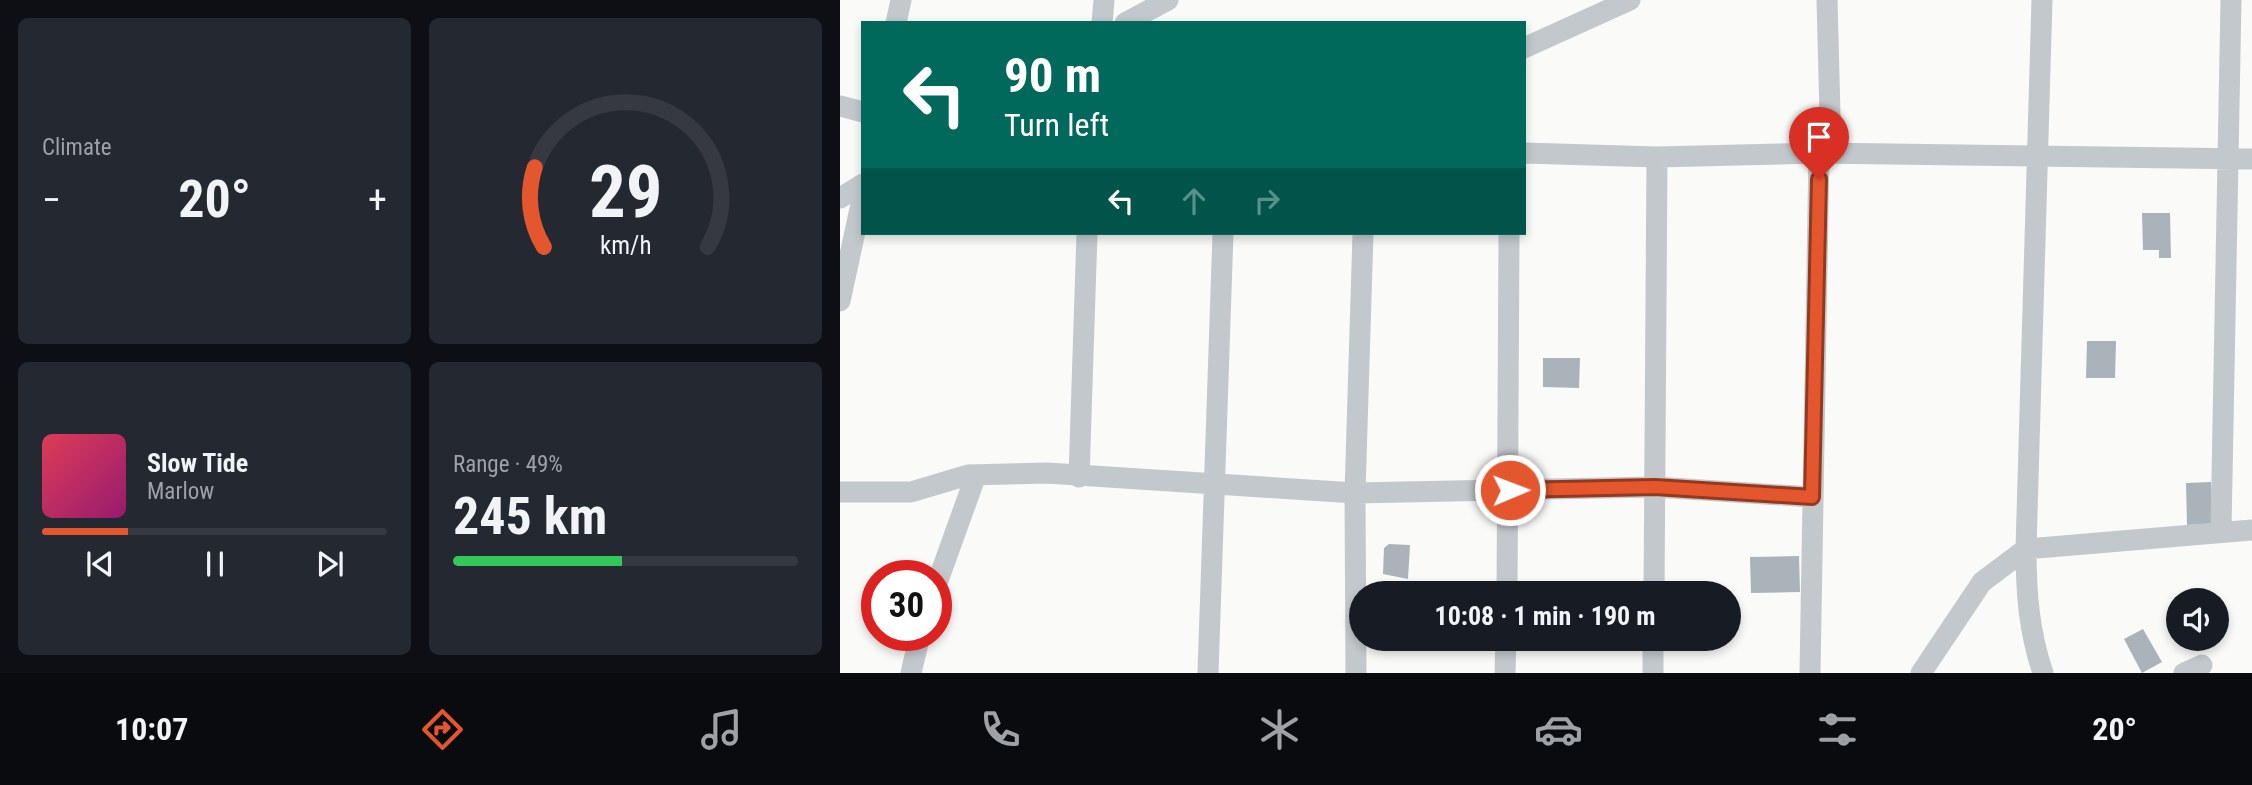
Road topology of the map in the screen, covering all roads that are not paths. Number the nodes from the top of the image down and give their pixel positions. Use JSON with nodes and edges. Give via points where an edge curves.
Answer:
{"nodes":[{"id":1,"x":901,"y":0,"type":"edge"},
{"id":2,"x":1104,"y":0,"type":"edge"},
{"id":3,"x":1168,"y":0,"type":"edge"},
{"id":4,"x":1630,"y":0,"type":"edge"},
{"id":5,"x":1827,"y":0,"type":"edge"},
{"id":6,"x":2042,"y":0,"type":"edge"},
{"id":7,"x":2231,"y":0,"type":"edge"},
{"id":8,"x":896,"y":21,"type":"edge"},
{"id":9,"x":1102,"y":21,"type":"edge"},
{"id":10,"x":1129,"y":21,"type":"edge"},
{"id":11,"x":1526,"y":47,"type":"edge"},
{"id":12,"x":840,"y":106,"type":"edge"},
{"id":13,"x":861,"y":111,"type":"edge"},
{"id":14,"x":1526,"y":153,"type":"edge"},
{"id":15,"x":1825,"y":153,"type":"junction"},
{"id":16,"x":1657,"y":157,"type":"junction"},
{"id":17,"x":2037,"y":158,"type":"junction"},
{"id":18,"x":2225,"y":159,"type":"junction"},
{"id":19,"x":2252,"y":159,"type":"edge"},
{"id":20,"x":861,"y":185,"type":"edge"},
{"id":21,"x":840,"y":198,"type":"edge"},
{"id":22,"x":861,"y":203,"type":"edge"},
{"id":23,"x":1087,"y":235,"type":"edge"},
{"id":24,"x":1223,"y":235,"type":"edge"},
{"id":25,"x":1363,"y":235,"type":"edge"},
{"id":26,"x":1509,"y":235,"type":"edge"},
{"id":27,"x":840,"y":301,"type":"edge"},
{"id":28,"x":976,"y":475,"type":"junction"},
{"id":29,"x":1079,"y":477,"type":"junction"},
{"id":30,"x":1214,"y":482,"type":"junction"},
{"id":31,"x":1655,"y":487,"type":"junction"},
{"id":32,"x":1510,"y":490,"type":"junction"},
{"id":33,"x":840,"y":492,"type":"edge"},
{"id":34,"x":1355,"y":493,"type":"junction"},
{"id":35,"x":1812,"y":497,"type":"junction"},
{"id":36,"x":2252,"y":530,"type":"edge"},
{"id":37,"x":2221,"y":531,"type":"junction"},
{"id":38,"x":2026,"y":549,"type":"junction"},
{"id":39,"x":945,"y":560,"type":"edge"},
{"id":40,"x":1507,"y":581,"type":"edge"},
{"id":41,"x":1654,"y":581,"type":"edge"},
{"id":42,"x":916,"y":651,"type":"edge"},
{"id":43,"x":1506,"y":651,"type":"edge"},
{"id":44,"x":1653,"y":651,"type":"edge"},
{"id":45,"x":911,"y":673,"type":"edge"},
{"id":46,"x":1208,"y":673,"type":"edge"},
{"id":47,"x":1356,"y":673,"type":"edge"},
{"id":48,"x":1505,"y":673,"type":"edge"},
{"id":49,"x":1653,"y":673,"type":"edge"},
{"id":50,"x":1811,"y":673,"type":"edge"},
{"id":51,"x":1921,"y":673,"type":"edge"},
{"id":52,"x":2043,"y":673,"type":"edge"}],
"edges":[{"from":1,"to":8,"type":"street"},
{"from":2,"to":9,"type":"street"},
{"from":3,"to":10,"type":"street"},
{"from":4,"to":11,"type":"street"},
{"from":5,"to":15,"type":"street"},
{"from":6,"to":17,"type":"street"},
{"from":7,"to":18,"type":"street"},
{"from":12,"to":13,"type":"street"},
{"from":14,"to":16,"type":"street"},
{"from":15,"to":16,"type":"street"},
{"from":15,"to":17,"type":"street"},
{"from":15,"to":35,"type":"street"},
{"from":16,"to":31,"type":"street"},
{"from":17,"to":18,"type":"street"},
{"from":17,"to":38,"type":"street"},
{"from":18,"to":19,"type":"street"},
{"from":18,"to":37,"type":"street"},
{"from":20,"to":21,"type":"street"},
{"from":22,"to":27,"type":"street"},
{"from":23,"to":29,"type":"street"},
{"from":24,"to":30,"type":"street"},
{"from":25,"to":34,"type":"street"},
{"from":26,"to":32,"type":"street"},
{"from":28,"to":29,"type":"street"},
{"from":28,"to":33,"type":"street","via":[[911,492]]},
{"from":28,"to":39,"type":"street"},
{"from":29,"to":30,"type":"street"},
{"from":30,"to":34,"type":"street"},
{"from":30,"to":46,"type":"street"},
{"from":31,"to":32,"type":"street"},
{"from":31,"to":35,"type":"street"},
{"from":31,"to":41,"type":"street"},
{"from":32,"to":34,"type":"street"},
{"from":32,"to":40,"type":"street"},
{"from":34,"to":47,"type":"street"},
{"from":35,"to":50,"type":"street"},
{"from":36,"to":37,"type":"street"},
{"from":37,"to":38,"type":"street"},
{"from":38,"to":51,"type":"street","via":[[1982,582]]},
{"from":38,"to":52,"type":"street","via":[[2026,596]]},
{"from":42,"to":45,"type":"street"},
{"from":43,"to":48,"type":"street"},
{"from":44,"to":49,"type":"street"}]}
